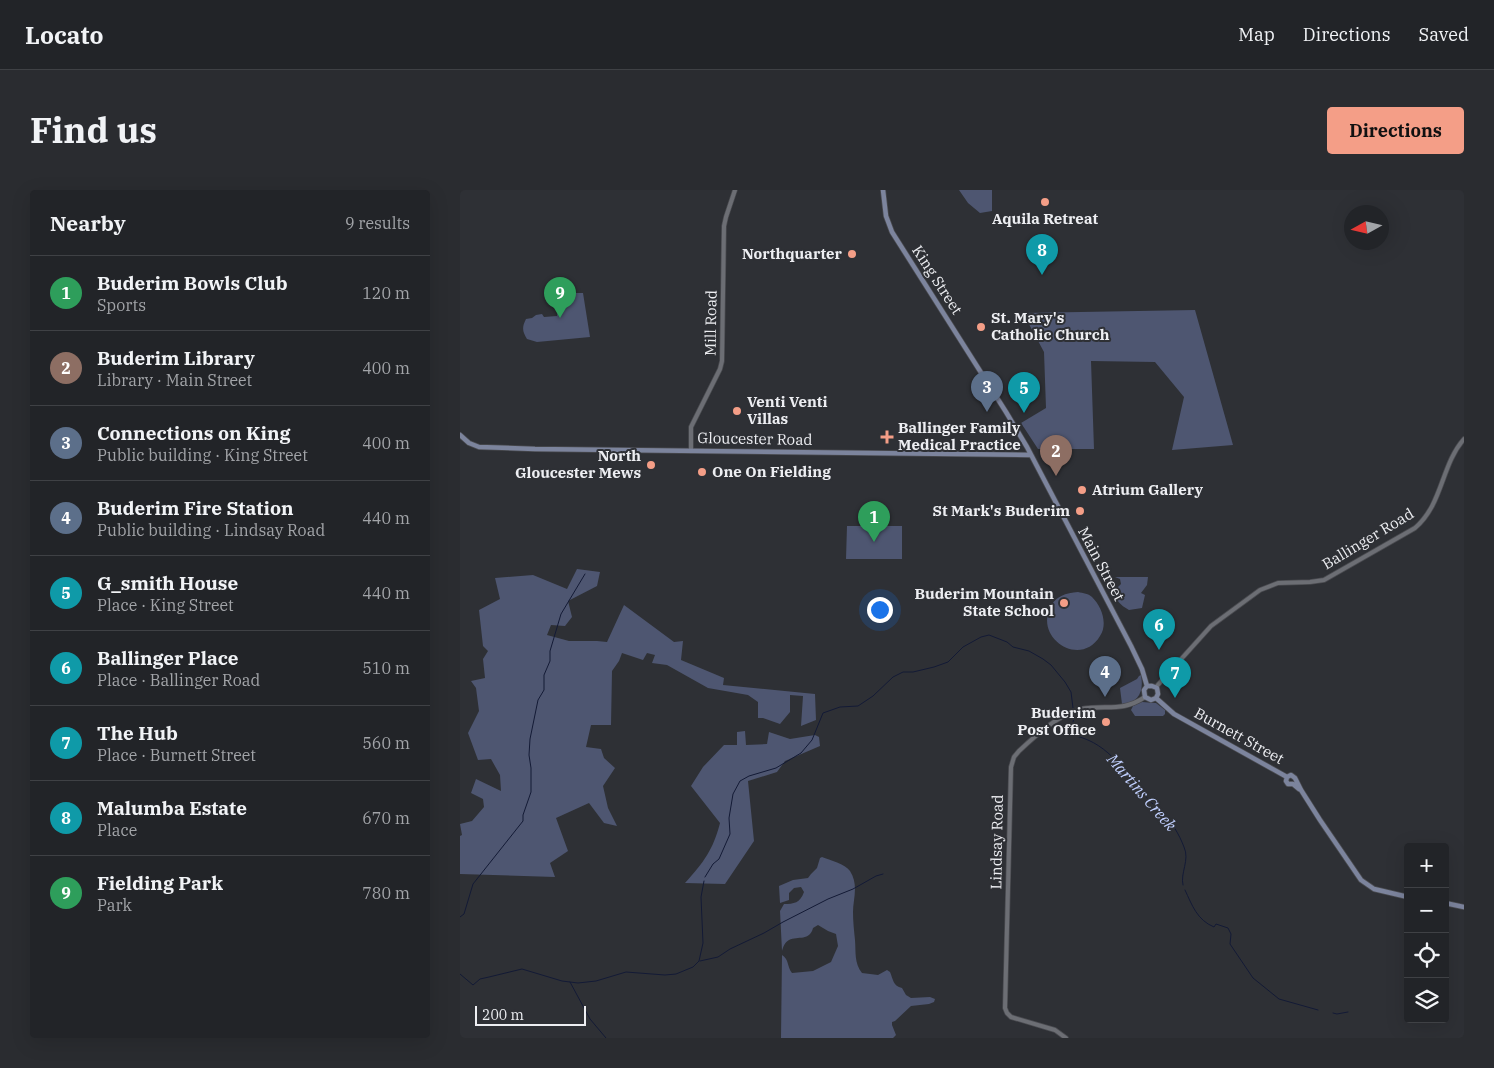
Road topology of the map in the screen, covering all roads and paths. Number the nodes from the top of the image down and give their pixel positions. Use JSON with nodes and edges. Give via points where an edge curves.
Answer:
{"nodes":[{"id":1,"x":735,"y":190,"type":"edge"},
{"id":2,"x":883,"y":190,"type":"edge"},
{"id":3,"x":460,"y":436,"type":"edge"},
{"id":4,"x":1464,"y":439,"type":"edge"},
{"id":5,"x":691,"y":451,"type":"junction"},
{"id":6,"x":1031,"y":455,"type":"junction"},
{"id":7,"x":1147,"y":686,"type":"junction"},
{"id":8,"x":1156,"y":687,"type":"junction"},
{"id":9,"x":1145,"y":697,"type":"junction"},
{"id":10,"x":1156,"y":698,"type":"junction"},
{"id":11,"x":1287,"y":777,"type":"junction"},
{"id":12,"x":1295,"y":782,"type":"junction"},
{"id":13,"x":1404,"y":895,"type":"edge"},
{"id":14,"x":1449,"y":904,"type":"edge"},
{"id":15,"x":1464,"y":907,"type":"edge"},
{"id":16,"x":1066,"y":1038,"type":"edge"}],
"edges":[{"from":1,"to":5,"type":"street","name":"Mill Road","via":[[724,226],[722,361],[691,427]]},
{"from":2,"to":6,"type":"main road","name":"King Street","via":[[886,216],[895,238]]},
{"from":3,"to":5,"type":"main road","name":"Gloucester Road","via":[[479,447]]},
{"from":4,"to":8,"type":"street","name":"Ballinger Road","via":[[1450,462],[1433,506],[1415,528],[1324,580],[1278,583],[1260,590],[1211,626]]},
{"from":5,"to":6,"type":"main road","name":"Gloucester Road"},
{"from":6,"to":7,"type":"main road","name":"Main Street","via":[[1142,669]]},
{"from":7,"to":8,"type":"main road"},
{"from":7,"to":9,"type":"main road"},
{"from":8,"to":10,"type":"main road"},
{"from":9,"to":10,"type":"main road","via":[[1149,700]]},
{"from":9,"to":16,"type":"street","name":"Lindsay Road","via":[[1126,707],[1081,709],[1066,714],[1019,751],[1010,767],[1005,1008],[1012,1017],[1055,1030]]},
{"from":10,"to":11,"type":"main road","name":"Burnett Street","via":[[1174,714]]},
{"from":11,"to":12,"type":"main road","via":[[1293,775]]},
{"from":11,"to":12,"type":"main road","via":[[1288,784]]},
{"from":12,"to":13,"type":"main road","name":"Burnett Street","via":[[1362,880],[1374,889]]},
{"from":14,"to":15,"type":"main road"}]}
